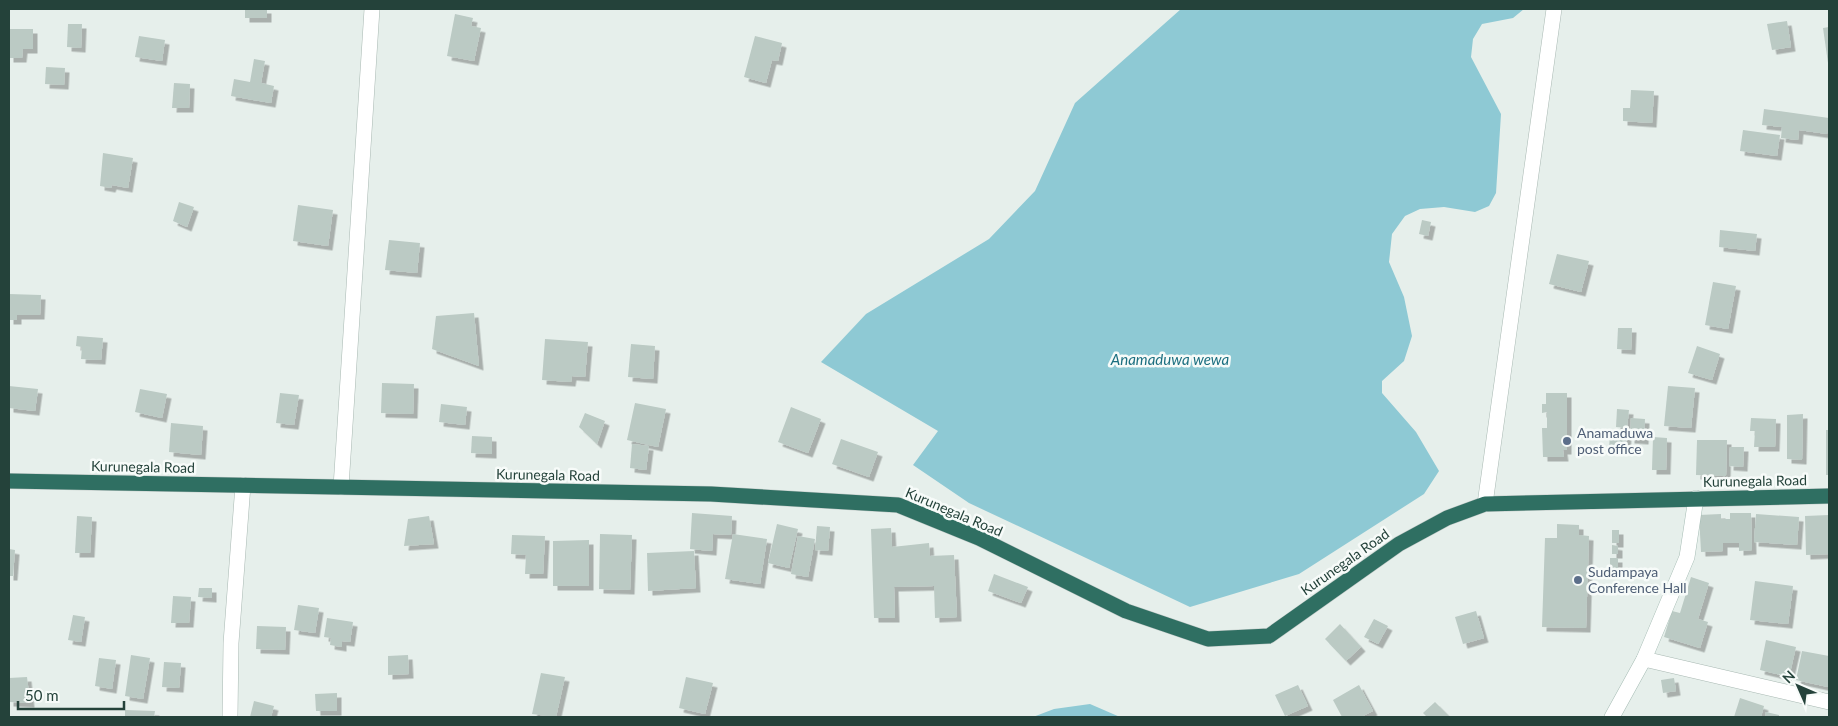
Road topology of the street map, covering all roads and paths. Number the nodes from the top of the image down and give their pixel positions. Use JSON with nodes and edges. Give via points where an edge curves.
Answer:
{"nodes":[{"id":1,"x":372,"y":9,"type":"edge"},
{"id":2,"x":1554,"y":9,"type":"edge"},
{"id":3,"x":9,"y":481,"type":"edge"},
{"id":4,"x":243,"y":486,"type":"junction"},
{"id":5,"x":341,"y":487,"type":"junction"},
{"id":6,"x":1829,"y":496,"type":"edge"},
{"id":7,"x":1696,"y":498,"type":"junction"},
{"id":8,"x":1485,"y":504,"type":"junction"},
{"id":9,"x":1644,"y":660,"type":"junction"},
{"id":10,"x":1829,"y":702,"type":"edge"},
{"id":11,"x":230,"y":717,"type":"edge"},
{"id":12,"x":1612,"y":717,"type":"edge"}],
"edges":[{"from":1,"to":5,"type":"street"},
{"from":2,"to":8,"type":"street"},
{"from":3,"to":4,"type":"highway","name":"Kurunegala Road"},
{"from":4,"to":5,"type":"highway","name":"Kurunegala Road"},
{"from":4,"to":11,"type":"street","via":[[231,643]]},
{"from":5,"to":8,"type":"highway","name":"Kurunegala Road","via":[[711,494],[898,505],[979,538],[1126,611],[1208,639],[1269,636],[1399,544],[1447,518]]},
{"from":6,"to":7,"type":"highway","name":"Kurunegala Road"},
{"from":7,"to":8,"type":"highway","name":"Kurunegala Road"},
{"from":7,"to":9,"type":"street","via":[[1687,558]]},
{"from":9,"to":10,"type":"street"},
{"from":9,"to":12,"type":"street"}]}
